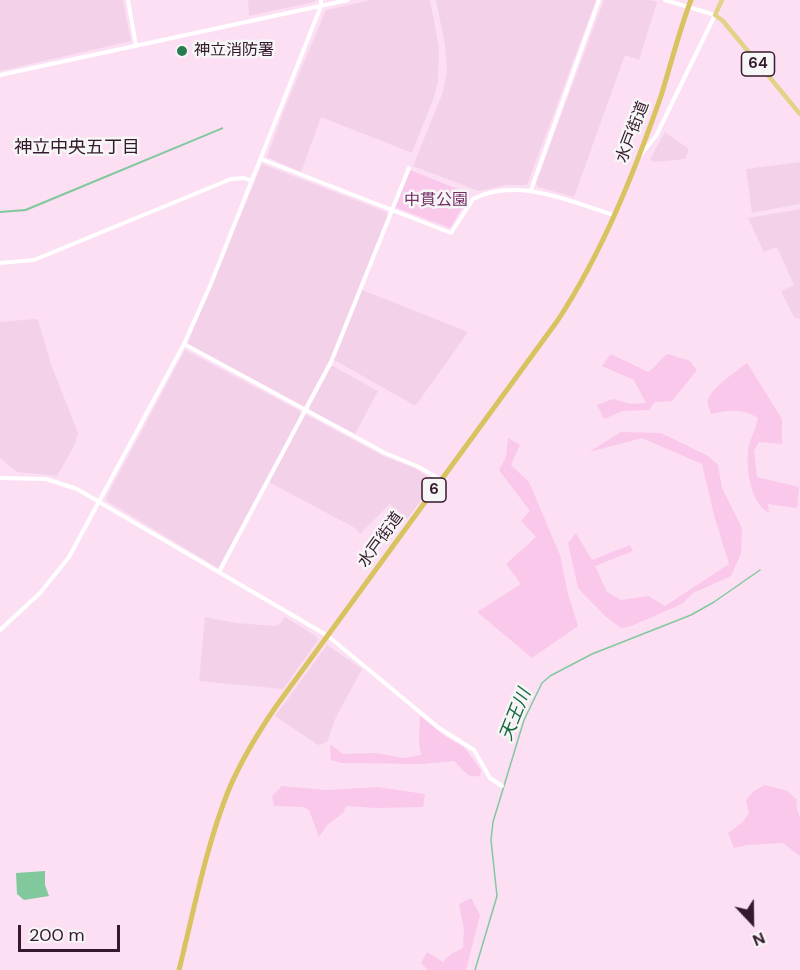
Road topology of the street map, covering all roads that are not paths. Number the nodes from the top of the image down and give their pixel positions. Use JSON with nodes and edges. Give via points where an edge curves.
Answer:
{"nodes":[{"id":1,"x":128,"y":0,"type":"edge"},
{"id":2,"x":321,"y":0,"type":"edge"},
{"id":3,"x":348,"y":0,"type":"edge"},
{"id":4,"x":599,"y":0,"type":"edge"},
{"id":5,"x":665,"y":0,"type":"edge"},
{"id":6,"x":722,"y":0,"type":"edge"},
{"id":7,"x":689,"y":2,"type":"edge"},
{"id":8,"x":321,"y":6,"type":"junction"},
{"id":9,"x":715,"y":15,"type":"junction"},
{"id":10,"x":136,"y":46,"type":"junction"},
{"id":11,"x":0,"y":75,"type":"edge"},
{"id":12,"x":800,"y":114,"type":"edge"},
{"id":13,"x":261,"y":159,"type":"junction"},
{"id":14,"x":638,"y":159,"type":"junction"},
{"id":15,"x":409,"y":168,"type":"dead end"},
{"id":16,"x":252,"y":181,"type":"junction"},
{"id":17,"x":531,"y":190,"type":"junction"},
{"id":18,"x":392,"y":211,"type":"junction"},
{"id":19,"x":615,"y":215,"type":"junction"},
{"id":20,"x":0,"y":263,"type":"edge"},
{"id":21,"x":184,"y":344,"type":"junction"},
{"id":22,"x":305,"y":411,"type":"junction"},
{"id":23,"x":0,"y":478,"type":"edge"},
{"id":24,"x":441,"y":480,"type":"junction"},
{"id":25,"x":100,"y":501,"type":"junction"},
{"id":26,"x":219,"y":572,"type":"junction"},
{"id":27,"x":0,"y":630,"type":"edge"},
{"id":28,"x":328,"y":636,"type":"junction"},
{"id":29,"x":502,"y":786,"type":"dead end"},
{"id":30,"x":179,"y":970,"type":"edge"}],
"edges":[{"from":1,"to":10,"type":"street"},
{"from":2,"to":8,"type":"street"},
{"from":3,"to":8,"type":"street"},
{"from":4,"to":17,"type":"street"},
{"from":5,"to":7,"type":"street"},
{"from":6,"to":9,"type":"main road"},
{"from":7,"to":9,"type":"street"},
{"from":7,"to":14,"type":"highway","name":"水戸街道","number":"6"},
{"from":8,"to":10,"type":"street"},
{"from":8,"to":13,"type":"street"},
{"from":9,"to":12,"type":"main road","number":"64"},
{"from":9,"to":14,"type":"street","via":[[656,136]]},
{"from":10,"to":11,"type":"street"},
{"from":13,"to":16,"type":"street"},
{"from":13,"to":18,"type":"street"},
{"from":14,"to":19,"type":"highway","name":"水戸街道","number":"6"},
{"from":15,"to":18,"type":"street"},
{"from":16,"to":20,"type":"street","via":[[231,179],[34,260]]},
{"from":16,"to":21,"type":"street"},
{"from":17,"to":18,"type":"street","via":[[514,189],[473,199],[451,233]]},
{"from":17,"to":19,"type":"street"},
{"from":18,"to":22,"type":"street","via":[[331,362]]},
{"from":19,"to":24,"type":"highway","name":"水戸街道","number":"6","via":[[568,304]]},
{"from":21,"to":22,"type":"street"},
{"from":21,"to":25,"type":"street"},
{"from":22,"to":24,"type":"street"},
{"from":22,"to":26,"type":"street"},
{"from":23,"to":25,"type":"street","via":[[46,479]]},
{"from":24,"to":28,"type":"highway","name":"水戸街道","number":"6"},
{"from":25,"to":26,"type":"street"},
{"from":25,"to":27,"type":"street","via":[[60,569]]},
{"from":26,"to":28,"type":"street"},
{"from":28,"to":29,"type":"street","via":[[439,728],[474,750],[490,778]]},
{"from":28,"to":30,"type":"highway","name":"水戸街道","number":"6","via":[[264,724],[231,784],[211,843]]}]}
